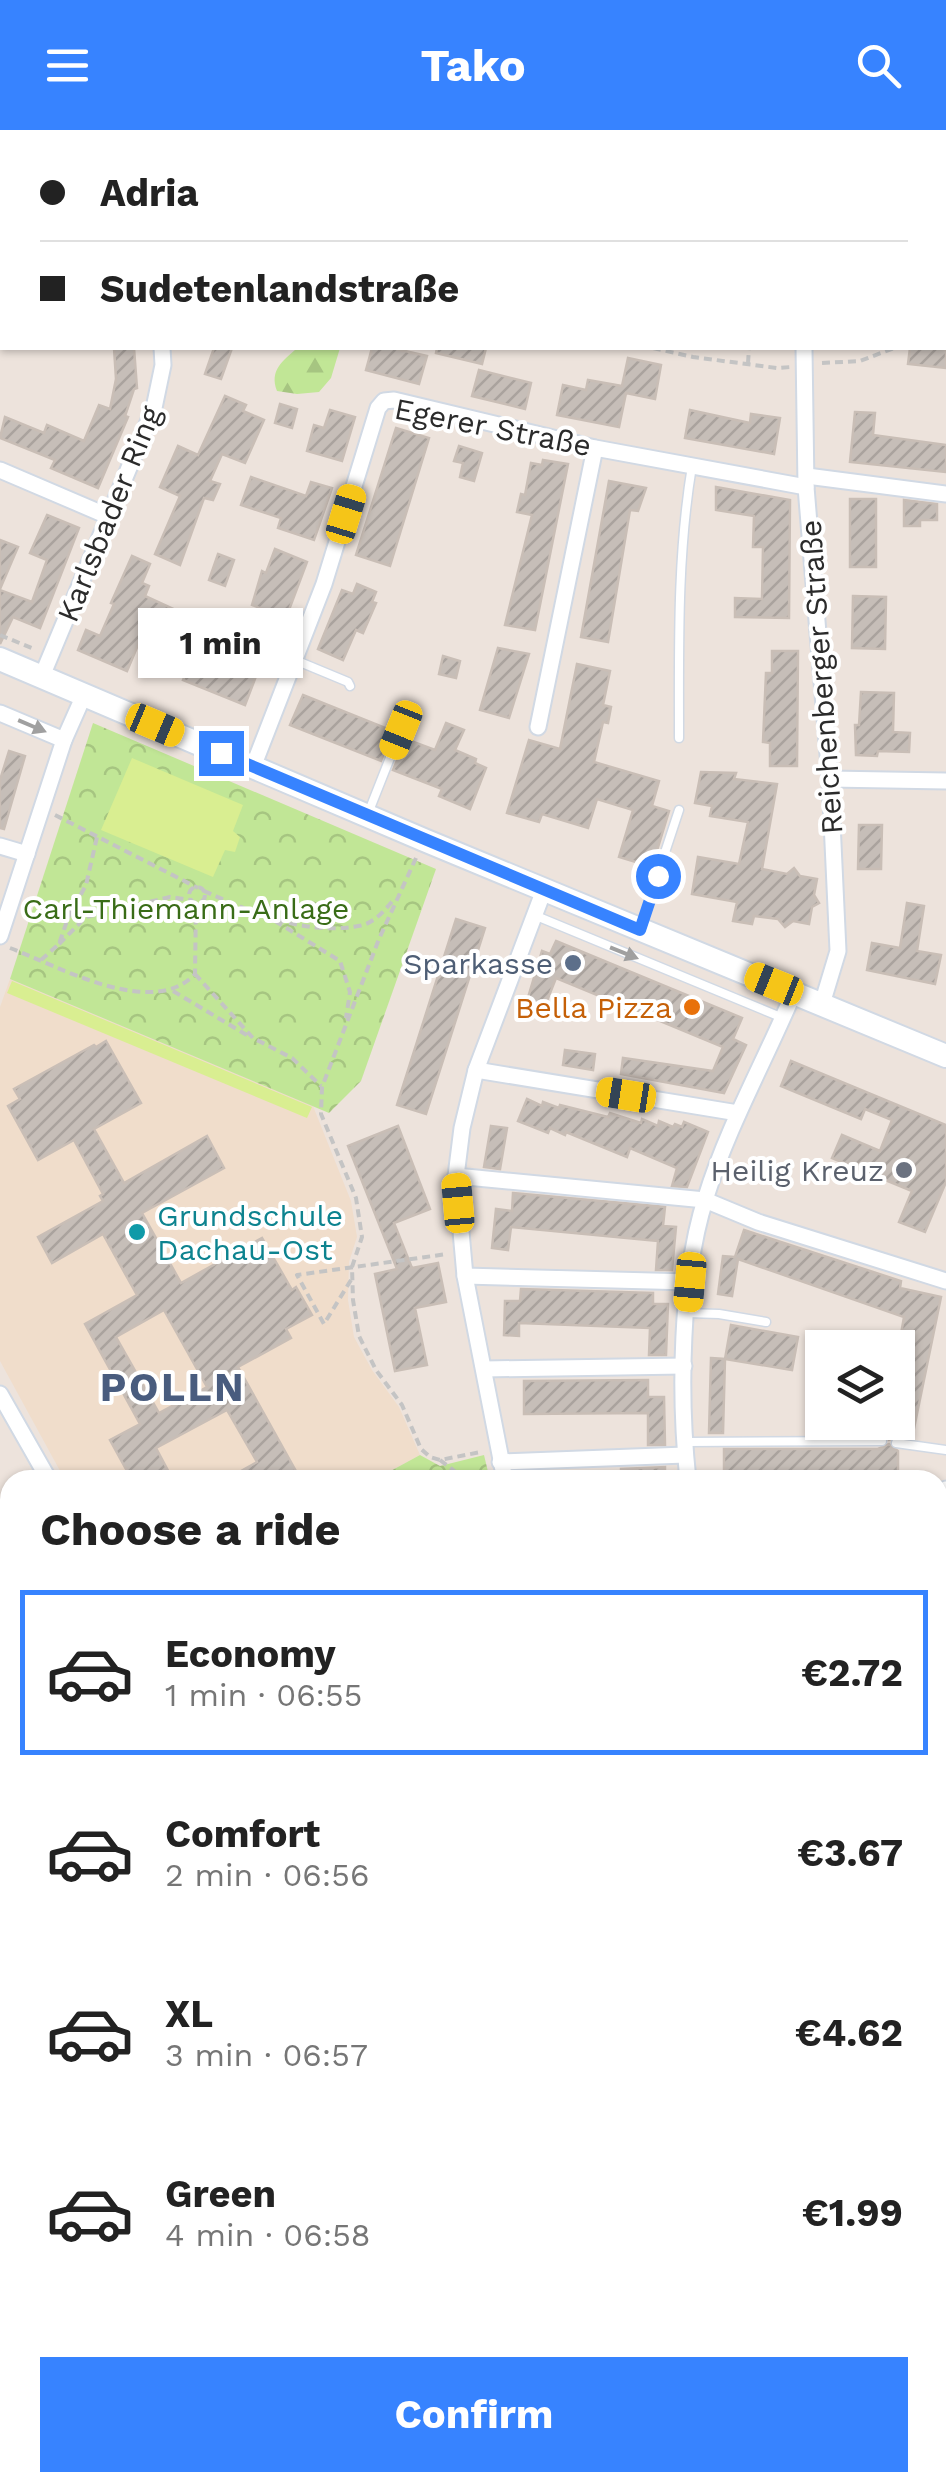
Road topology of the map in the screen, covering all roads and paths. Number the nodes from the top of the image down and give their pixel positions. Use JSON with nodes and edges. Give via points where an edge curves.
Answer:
{"nodes":[{"id":1,"x":162,"y":350,"type":"edge"},
{"id":2,"x":664,"y":350,"type":"edge"},
{"id":3,"x":749,"y":350,"type":"edge"},
{"id":4,"x":889,"y":350,"type":"edge"},
{"id":5,"x":799,"y":359,"type":"edge"},
{"id":6,"x":748,"y":364,"type":"junction"},
{"id":7,"x":595,"y":448,"type":"junction"},
{"id":8,"x":692,"y":466,"type":"junction"},
{"id":9,"x":0,"y":470,"type":"edge"},
{"id":10,"x":807,"y":482,"type":"junction"},
{"id":11,"x":946,"y":494,"type":"edge"},
{"id":12,"x":110,"y":517,"type":"junction"},
{"id":13,"x":0,"y":634,"type":"edge"},
{"id":14,"x":0,"y":658,"type":"edge"},
{"id":15,"x":295,"y":660,"type":"junction"},
{"id":16,"x":47,"y":666,"type":"junction"},
{"id":17,"x":350,"y":686,"type":"dead end"},
{"id":18,"x":84,"y":694,"type":"junction"},
{"id":19,"x":0,"y":712,"type":"edge"},
{"id":20,"x":538,"y":726,"type":"dead end"},
{"id":21,"x":401,"y":730,"type":"dead end"},
{"id":22,"x":679,"y":738,"type":"dead end"},
{"id":23,"x":64,"y":740,"type":"junction"},
{"id":24,"x":254,"y":767,"type":"junction"},
{"id":25,"x":830,"y":779,"type":"junction"},
{"id":26,"x":946,"y":782,"type":"edge"},
{"id":27,"x":42,"y":808,"type":"junction"},
{"id":28,"x":679,"y":810,"type":"dead end"},
{"id":29,"x":367,"y":816,"type":"junction"},
{"id":30,"x":98,"y":837,"type":"junction"},
{"id":31,"x":424,"y":840,"type":"junction"},
{"id":32,"x":0,"y":846,"type":"edge"},
{"id":33,"x":27,"y":854,"type":"junction"},
{"id":34,"x":201,"y":889,"type":"junction"},
{"id":35,"x":401,"y":890,"type":"junction"},
{"id":36,"x":544,"y":890,"type":"junction"},
{"id":37,"x":193,"y":902,"type":"junction"},
{"id":38,"x":534,"y":915,"type":"junction"},
{"id":39,"x":270,"y":919,"type":"junction"},
{"id":40,"x":640,"y":930,"type":"junction"},
{"id":41,"x":0,"y":936,"type":"edge"},
{"id":42,"x":0,"y":944,"type":"edge"},
{"id":43,"x":59,"y":944,"type":"junction"},
{"id":44,"x":41,"y":960,"type":"junction"},
{"id":45,"x":196,"y":974,"type":"junction"},
{"id":46,"x":173,"y":990,"type":"junction"},
{"id":47,"x":794,"y":992,"type":"junction"},
{"id":48,"x":822,"y":1004,"type":"junction"},
{"id":49,"x":783,"y":1018,"type":"junction"},
{"id":50,"x":345,"y":1025,"type":"junction"},
{"id":51,"x":253,"y":1038,"type":"junction"},
{"id":52,"x":946,"y":1056,"type":"edge"},
{"id":53,"x":476,"y":1070,"type":"junction"},
{"id":54,"x":322,"y":1087,"type":"junction"},
{"id":55,"x":738,"y":1113,"type":"junction"},
{"id":56,"x":456,"y":1176,"type":"junction"},
{"id":57,"x":705,"y":1200,"type":"junction"},
{"id":58,"x":462,"y":1252,"type":"junction"},
{"id":59,"x":352,"y":1267,"type":"junction"},
{"id":60,"x":353,"y":1276,"type":"junction"},
{"id":61,"x":465,"y":1276,"type":"junction"},
{"id":62,"x":946,"y":1281,"type":"edge"},
{"id":63,"x":690,"y":1282,"type":"junction"},
{"id":64,"x":686,"y":1314,"type":"junction"},
{"id":65,"x":766,"y":1322,"type":"dead end"},
{"id":66,"x":684,"y":1366,"type":"junction"},
{"id":67,"x":484,"y":1369,"type":"junction"},
{"id":68,"x":0,"y":1394,"type":"edge"},
{"id":69,"x":882,"y":1441,"type":"dead end"},
{"id":70,"x":896,"y":1443,"type":"dead end"},
{"id":71,"x":685,"y":1449,"type":"junction"},
{"id":72,"x":946,"y":1450,"type":"edge"},
{"id":73,"x":499,"y":1456,"type":"junction"},
{"id":74,"x":440,"y":1460,"type":"junction"},
{"id":75,"x":44,"y":1470,"type":"edge"},
{"id":76,"x":453,"y":1470,"type":"edge"},
{"id":77,"x":502,"y":1470,"type":"edge"},
{"id":78,"x":687,"y":1470,"type":"edge"}],
"edges":[{"from":1,"to":12,"type":"street","name":"Karlsbader Ring","via":[[154,408]]},
{"from":2,"to":6,"type":"path"},
{"from":3,"to":6,"type":"path"},
{"from":4,"to":5,"type":"path","via":[[860,361]]},
{"from":5,"to":6,"type":"path"},
{"from":5,"to":10,"type":"street","name":"Reichenberger Straße"},
{"from":7,"to":8,"type":"street","name":"Egerer Straße"},
{"from":7,"to":15,"type":"street","name":"Egerer Straße","via":[[384,401]]},
{"from":7,"to":20,"type":"street"},
{"from":8,"to":10,"type":"street","name":"Egerer Straße"},
{"from":8,"to":22,"type":"lane","via":[[681,569]]},
{"from":9,"to":12,"type":"street"},
{"from":10,"to":11,"type":"street","name":"Egerer Straße"},
{"from":10,"to":25,"type":"street","name":"Reichenberger Straße"},
{"from":12,"to":16,"type":"street","name":"Karlsbader Ring"},
{"from":13,"to":16,"type":"path"},
{"from":14,"to":16,"type":"street"},
{"from":15,"to":17,"type":"lane"},
{"from":15,"to":24,"type":"street","name":"Egerer Straße"},
{"from":16,"to":18,"type":"street"},
{"from":18,"to":23,"type":"street"},
{"from":18,"to":24,"type":"street"},
{"from":19,"to":23,"type":"street","one_way":true},
{"from":21,"to":29,"type":"lane"},
{"from":23,"to":27,"type":"street"},
{"from":24,"to":29,"type":"street"},
{"from":25,"to":26,"type":"street"},
{"from":25,"to":48,"type":"street","name":"Reichenberger Straße","via":[[838,952]]},
{"from":27,"to":30,"type":"path"},
{"from":27,"to":33,"type":"street"},
{"from":28,"to":40,"type":"lane"},
{"from":29,"to":31,"type":"street"},
{"from":30,"to":34,"type":"path"},
{"from":30,"to":43,"type":"path","via":[[86,886]]},
{"from":31,"to":35,"type":"path"},
{"from":31,"to":36,"type":"street"},
{"from":32,"to":33,"type":"street"},
{"from":33,"to":41,"type":"street"},
{"from":34,"to":37,"type":"path","via":[[204,899]]},
{"from":34,"to":37,"type":"path","via":[[190,891]]},
{"from":34,"to":39,"type":"path"},
{"from":35,"to":39,"type":"path","via":[[381,915],[361,926]]},
{"from":35,"to":50,"type":"path"},
{"from":36,"to":38,"type":"street"},
{"from":36,"to":40,"type":"street"},
{"from":37,"to":43,"type":"path","via":[[170,897],[86,917]]},
{"from":37,"to":45,"type":"path"},
{"from":38,"to":49,"type":"lane","one_way":true},
{"from":38,"to":53,"type":"street"},
{"from":39,"to":50,"type":"path","via":[[340,961],[350,992]]},
{"from":40,"to":47,"type":"street"},
{"from":42,"to":44,"type":"path"},
{"from":43,"to":44,"type":"path"},
{"from":44,"to":46,"type":"path","via":[[121,990]]},
{"from":45,"to":46,"type":"path"},
{"from":45,"to":51,"type":"path"},
{"from":46,"to":51,"type":"path"},
{"from":47,"to":48,"type":"street"},
{"from":47,"to":49,"type":"street"},
{"from":48,"to":52,"type":"street"},
{"from":49,"to":55,"type":"street"},
{"from":50,"to":54,"type":"path"},
{"from":51,"to":54,"type":"path","via":[[292,1058]]},
{"from":53,"to":55,"type":"street"},
{"from":53,"to":56,"type":"street"},
{"from":54,"to":59,"type":"path","via":[[321,1114],[356,1198],[362,1237]]},
{"from":55,"to":57,"type":"street"},
{"from":56,"to":57,"type":"street"},
{"from":56,"to":58,"type":"street"},
{"from":57,"to":62,"type":"street"},
{"from":57,"to":63,"type":"street"},
{"from":58,"to":59,"type":"path"},
{"from":58,"to":61,"type":"street"},
{"from":59,"to":60,"type":"path"},
{"from":59,"to":60,"type":"path","via":[[296,1275],[324,1324]]},
{"from":60,"to":74,"type":"path","via":[[359,1336],[421,1449]]},
{"from":61,"to":63,"type":"street"},
{"from":61,"to":67,"type":"street"},
{"from":63,"to":64,"type":"street"},
{"from":64,"to":65,"type":"lane"},
{"from":64,"to":66,"type":"street"},
{"from":66,"to":67,"type":"street"},
{"from":66,"to":71,"type":"street"},
{"from":67,"to":73,"type":"street"},
{"from":68,"to":75,"type":"street"},
{"from":69,"to":71,"type":"lane"},
{"from":70,"to":72,"type":"lane"},
{"from":71,"to":73,"type":"street"},
{"from":71,"to":78,"type":"street"},
{"from":73,"to":74,"type":"path"},
{"from":73,"to":77,"type":"street"},
{"from":74,"to":76,"type":"path"}]}
